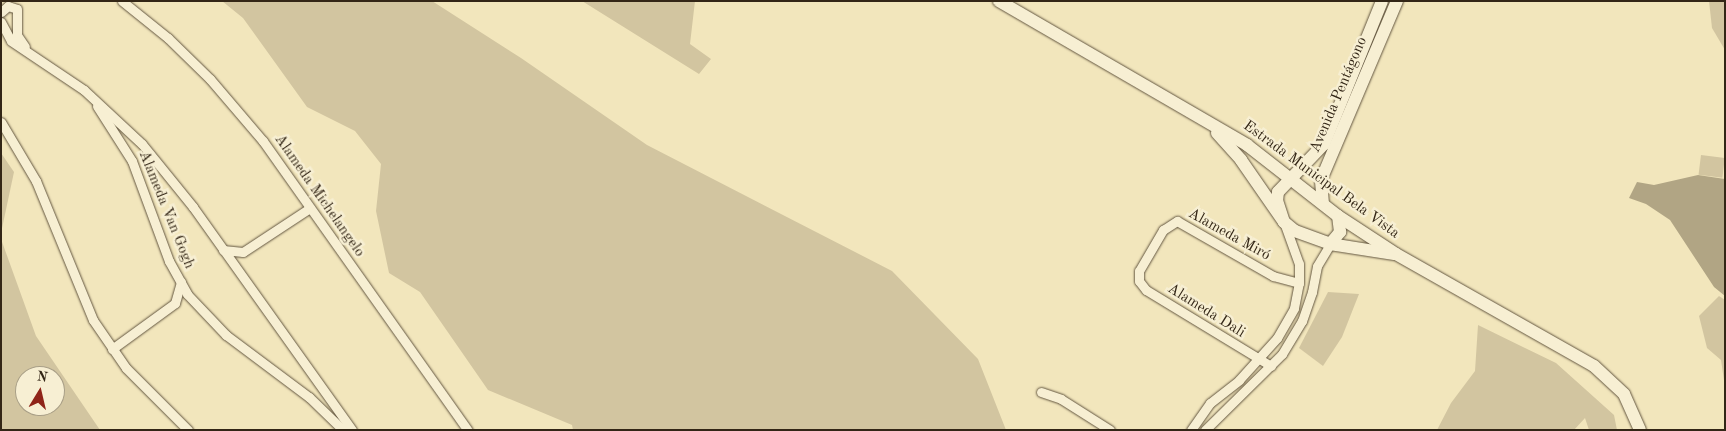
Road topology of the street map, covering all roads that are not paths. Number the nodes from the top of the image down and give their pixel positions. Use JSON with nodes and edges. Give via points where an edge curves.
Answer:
{"nodes":[{"id":1,"x":122,"y":1,"type":"edge"},
{"id":2,"x":999,"y":1,"type":"edge"},
{"id":3,"x":1382,"y":1,"type":"edge"},
{"id":4,"x":1397,"y":1,"type":"edge"},
{"id":5,"x":1,"y":12,"type":"edge"},
{"id":6,"x":1,"y":22,"type":"edge"},
{"id":7,"x":26,"y":50,"type":"junction"},
{"id":8,"x":84,"y":90,"type":"junction"},
{"id":9,"x":1204,"y":120,"type":"junction"},
{"id":10,"x":1,"y":122,"type":"edge"},
{"id":11,"x":142,"y":144,"type":"junction"},
{"id":12,"x":128,"y":154,"type":"junction"},
{"id":13,"x":1290,"y":177,"type":"junction"},
{"id":14,"x":1323,"y":204,"type":"junction"},
{"id":15,"x":310,"y":208,"type":"junction"},
{"id":16,"x":1338,"y":216,"type":"junction"},
{"id":17,"x":1284,"y":222,"type":"junction"},
{"id":18,"x":1330,"y":244,"type":"junction"},
{"id":19,"x":223,"y":250,"type":"junction"},
{"id":20,"x":243,"y":252,"type":"junction"},
{"id":21,"x":1396,"y":254,"type":"junction"},
{"id":22,"x":1139,"y":271,"type":"joint"},
{"id":23,"x":239,"y":272,"type":"junction"},
{"id":24,"x":181,"y":282,"type":"junction"},
{"id":25,"x":1299,"y":283,"type":"junction"},
{"id":26,"x":174,"y":302,"type":"junction"},
{"id":27,"x":195,"y":303,"type":"junction"},
{"id":28,"x":1520,"y":325,"type":"junction"},
{"id":29,"x":112,"y":350,"type":"junction"},
{"id":30,"x":1258,"y":359,"type":"junction"},
{"id":31,"x":1271,"y":366,"type":"junction"},
{"id":32,"x":319,"y":386,"type":"junction"},
{"id":33,"x":1041,"y":392,"type":"dead end"},
{"id":34,"x":309,"y":397,"type":"junction"},
{"id":35,"x":188,"y":430,"type":"edge"},
{"id":36,"x":343,"y":430,"type":"edge"},
{"id":37,"x":352,"y":430,"type":"edge"},
{"id":38,"x":468,"y":430,"type":"edge"},
{"id":39,"x":1110,"y":430,"type":"edge"},
{"id":40,"x":1191,"y":430,"type":"edge"},
{"id":41,"x":1205,"y":430,"type":"edge"},
{"id":42,"x":1631,"y":430,"type":"edge"},
{"id":43,"x":1640,"y":430,"type":"edge"}],
"edges":[{"from":1,"to":15,"type":"street","name":"Alameda Michelangelo","via":[[168,38],[210,79],[263,141]]},
{"from":2,"to":9,"type":"main road","name":"Estrada Municipal Bela Vista"},
{"from":3,"to":13,"type":"main road","name":"Avenida Pentágono","via":[[1324,144]]},
{"from":4,"to":14,"type":"main road","name":"Avenida Pentágono","via":[[1321,180]]},
{"from":5,"to":7,"type":"street","via":[[8,6],[17,9],[17,35]]},
{"from":6,"to":7,"type":"street","name":"Alameda Van Gogh","via":[[11,40]]},
{"from":7,"to":8,"type":"street","name":"Alameda Van Gogh"},
{"from":8,"to":11,"type":"street","name":"Alameda Van Gogh"},
{"from":8,"to":12,"type":"street","name":"Alameda Van Gogh"},
{"from":9,"to":13,"type":"main road","name":"Estrada Municipal Bela Vista","via":[[1261,154]]},
{"from":9,"to":17,"type":"main road","via":[[1241,160]]},
{"from":10,"to":29,"type":"street","via":[[36,181],[80,294]]},
{"from":11,"to":12,"type":"street"},
{"from":11,"to":19,"type":"street","name":"Alameda Van Gogh"},
{"from":12,"to":24,"type":"street","name":"Alameda Van Gogh","via":[[169,261]]},
{"from":13,"to":14,"type":"main road","name":"Estrada Municipal Bela Vista"},
{"from":13,"to":17,"type":"main road","name":"Avenida Pentágono","via":[[1277,196]]},
{"from":14,"to":16,"type":"main road","name":"Estrada Municipal Bela Vista"},
{"from":15,"to":20,"type":"street"},
{"from":15,"to":38,"type":"street","name":"Alameda Michelangelo"},
{"from":16,"to":18,"type":"main road","via":[[1340,232]]},
{"from":16,"to":21,"type":"main road","name":"Estrada Municipal Bela Vista"},
{"from":17,"to":18,"type":"main road","via":[[1304,236]]},
{"from":17,"to":25,"type":"street","via":[[1296,250]]},
{"from":18,"to":21,"type":"main road"},
{"from":18,"to":31,"type":"street","via":[[1317,266],[1302,321]]},
{"from":19,"to":20,"type":"street"},
{"from":19,"to":23,"type":"street","name":"Alameda Van Gogh"},
{"from":20,"to":23,"type":"street"},
{"from":21,"to":28,"type":"main road","name":"Estrada Municipal Bela Vista"},
{"from":22,"to":25,"type":"street","name":"Alameda Miró","via":[[1163,230],[1177,221],[1273,276]]},
{"from":22,"to":30,"type":"street","name":"Alameda Dali","via":[[1139,281],[1146,290]]},
{"from":23,"to":32,"type":"street","name":"Alameda Van Gogh"},
{"from":24,"to":26,"type":"street"},
{"from":24,"to":27,"type":"street","name":"Alameda Van Gogh"},
{"from":25,"to":30,"type":"street","via":[[1287,323]]},
{"from":26,"to":27,"type":"street"},
{"from":26,"to":29,"type":"street"},
{"from":27,"to":34,"type":"street","name":"Alameda Van Gogh","via":[[226,335]]},
{"from":28,"to":42,"type":"main road","name":"Estrada Municipal Bela Vista","via":[[1615,394]]},
{"from":28,"to":43,"type":"main road","name":"Estrada Municipal Bela Vista","via":[[1553,340],[1616,384],[1632,408]]},
{"from":29,"to":35,"type":"street","via":[[138,383]]},
{"from":30,"to":31,"type":"street","name":"Alameda Dali"},
{"from":30,"to":40,"type":"street","via":[[1210,402]]},
{"from":31,"to":41,"type":"street"},
{"from":32,"to":34,"type":"street"},
{"from":32,"to":37,"type":"street","name":"Alameda Van Gogh"},
{"from":33,"to":39,"type":"street","via":[[1061,399]]},
{"from":34,"to":36,"type":"street","name":"Alameda Van Gogh"}]}
